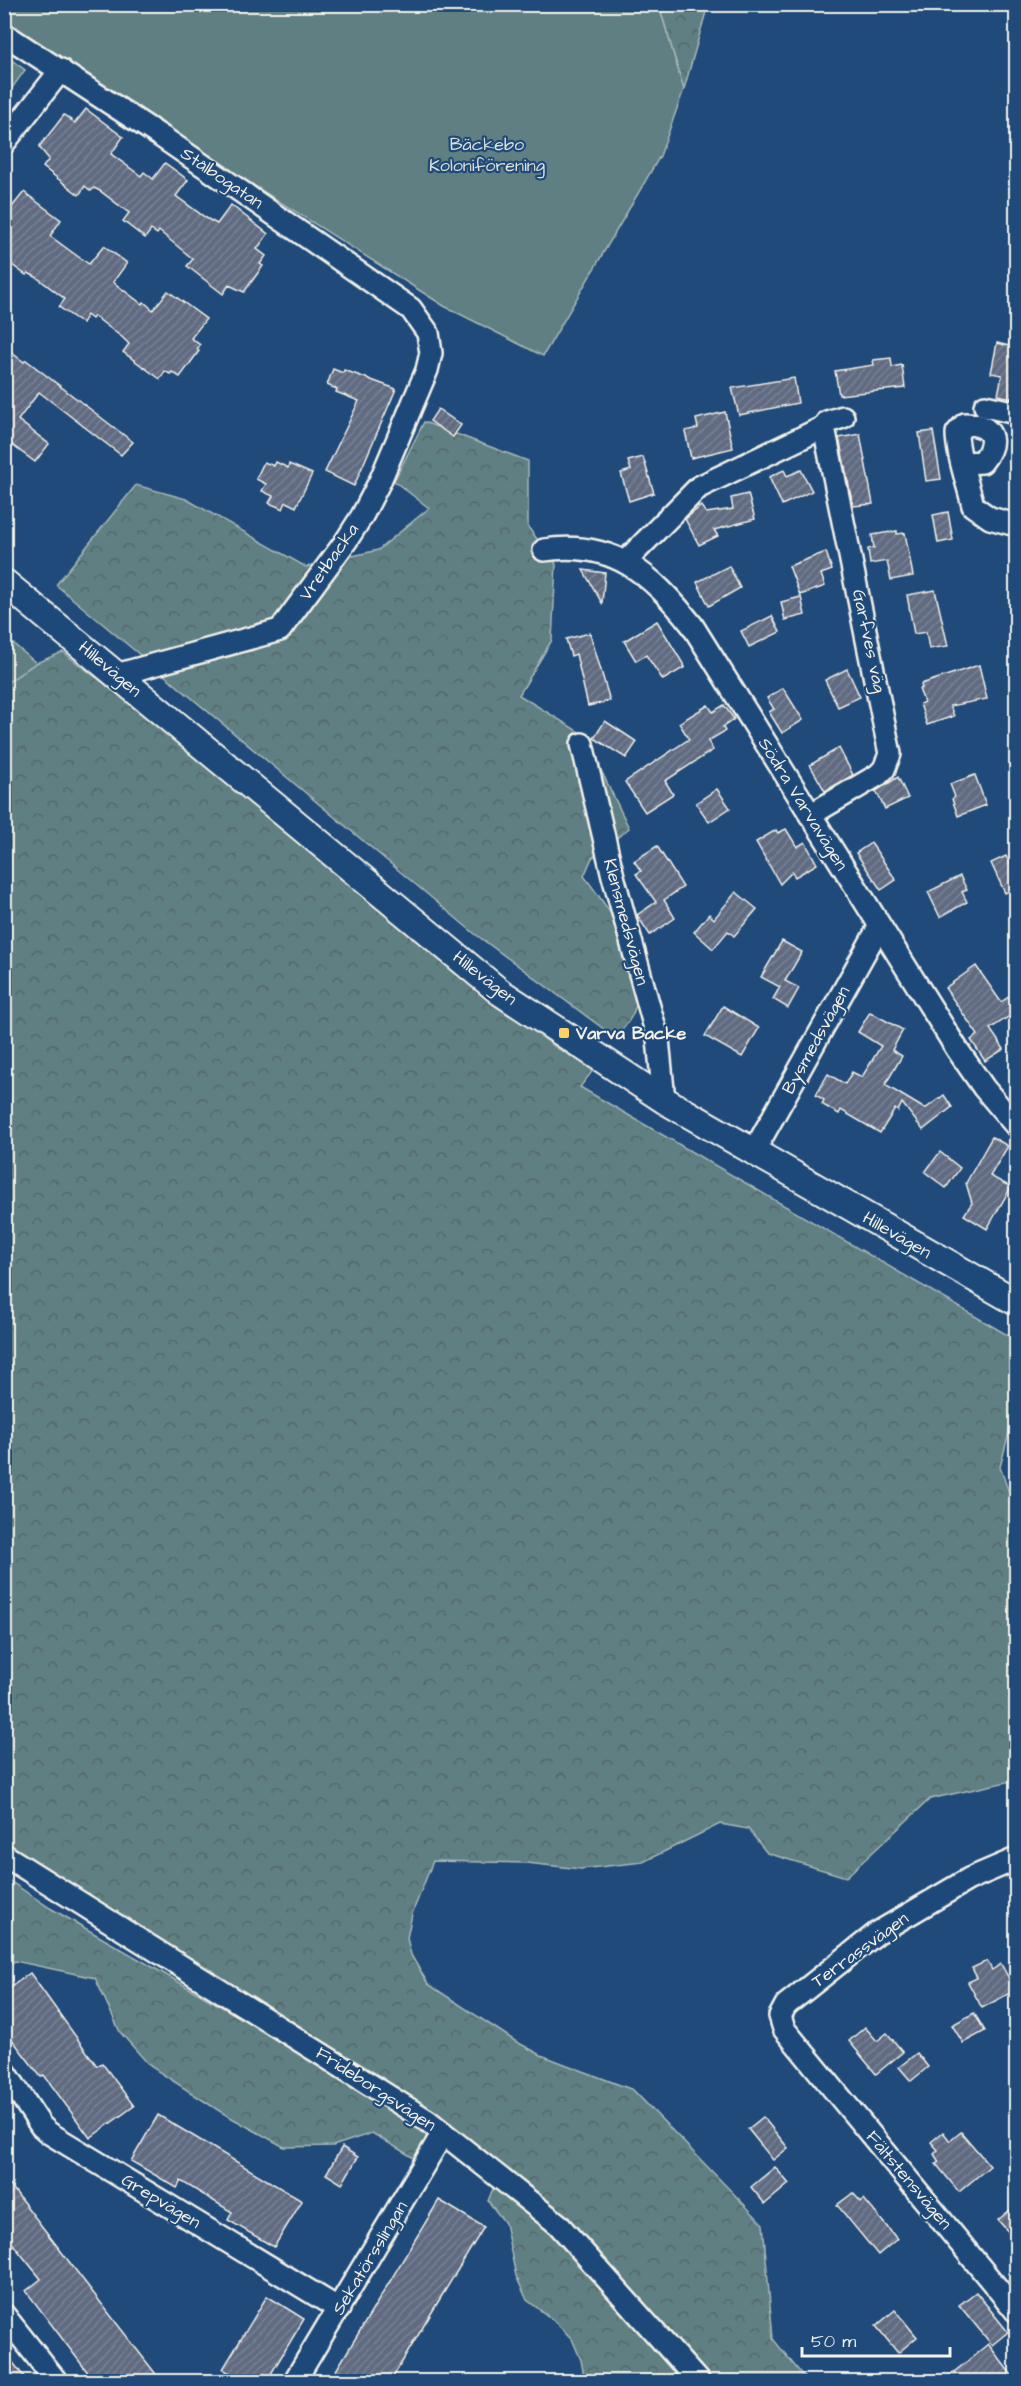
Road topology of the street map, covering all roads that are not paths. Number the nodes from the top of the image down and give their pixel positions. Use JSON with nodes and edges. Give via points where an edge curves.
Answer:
{"nodes":[{"id":1,"x":4,"y":34,"type":"edge"},
{"id":2,"x":61,"y":70,"type":"junction"},
{"id":3,"x":4,"y":143,"type":"edge"},
{"id":4,"x":428,"y":333,"type":"joint"},
{"id":5,"x":985,"y":406,"type":"dead end"},
{"id":6,"x":1017,"y":413,"type":"edge"},
{"id":7,"x":843,"y":417,"type":"dead end"},
{"id":8,"x":824,"y":427,"type":"junction"},
{"id":9,"x":964,"y":463,"type":"dead end"},
{"id":10,"x":1017,"y":525,"type":"edge"},
{"id":11,"x":544,"y":550,"type":"dead end"},
{"id":12,"x":626,"y":561,"type":"junction"},
{"id":13,"x":4,"y":582,"type":"edge"},
{"id":14,"x":116,"y":675,"type":"junction"},
{"id":15,"x":582,"y":744,"type":"dead end"},
{"id":16,"x":810,"y":815,"type":"junction"},
{"id":17,"x":879,"y":927,"type":"junction"},
{"id":18,"x":664,"y":1100,"type":"junction"},
{"id":19,"x":1017,"y":1126,"type":"edge"},
{"id":20,"x":753,"y":1153,"type":"junction"},
{"id":21,"x":1017,"y":1302,"type":"edge"},
{"id":22,"x":4,"y":1855,"type":"edge"},
{"id":23,"x":1017,"y":1859,"type":"edge"},
{"id":24,"x":801,"y":2050,"type":"joint"},
{"id":25,"x":4,"y":2070,"type":"edge"},
{"id":26,"x":443,"y":2133,"type":"junction"},
{"id":27,"x":339,"y":2309,"type":"junction"},
{"id":28,"x":1017,"y":2311,"type":"edge"},
{"id":29,"x":4,"y":2315,"type":"edge"},
{"id":30,"x":57,"y":2382,"type":"edge"},
{"id":31,"x":294,"y":2382,"type":"edge"},
{"id":32,"x":699,"y":2382,"type":"edge"}],
"edges":[{"from":1,"to":2,"type":"street","name":"Stålbogatan"},
{"from":2,"to":3,"type":"street"},
{"from":2,"to":4,"type":"street","name":"Stålbogatan","via":[[411,309]]},
{"from":4,"to":14,"type":"street","name":"Vretbacka","via":[[431,353],[427,370],[380,481],[346,541],[280,630]]},
{"from":5,"to":6,"type":"street"},
{"from":7,"to":8,"type":"street","via":[[827,422]]},
{"from":8,"to":12,"type":"street","via":[[699,487]]},
{"from":8,"to":16,"type":"street","name":"Garfves väg","via":[[890,754],[878,775]]},
{"from":9,"to":10,"type":"street","via":[[973,506],[990,518]]},
{"from":11,"to":12,"type":"street","name":"Södra Varvavägen","via":[[582,550]]},
{"from":12,"to":16,"type":"street","name":"Södra Varvavägen","via":[[659,585],[692,625]]},
{"from":13,"to":14,"type":"street","name":"Hillevägen"},
{"from":14,"to":18,"type":"street","name":"Hillevägen","via":[[500,992]]},
{"from":15,"to":18,"type":"street","name":"Klensmedsvägen","via":[[658,1039]]},
{"from":16,"to":17,"type":"street","name":"Södra Varvavägen"},
{"from":17,"to":19,"type":"street","name":"Södra Varvavägen","via":[[984,1088]]},
{"from":17,"to":20,"type":"street","name":"Bysmedsvägen"},
{"from":18,"to":20,"type":"street","name":"Hillevägen"},
{"from":20,"to":21,"type":"street","name":"Hillevägen"},
{"from":22,"to":26,"type":"street","name":"Frideborgsvägen"},
{"from":23,"to":24,"type":"street","name":"Terrassvägen","via":[[969,1879],[885,1928],[786,2005],[780,2023]]},
{"from":24,"to":28,"type":"street","name":"Fältstensvägen"},
{"from":25,"to":27,"type":"street","name":"Grepvägen","via":[[49,2133]]},
{"from":26,"to":27,"type":"street","name":"Sekatörsslingan"},
{"from":26,"to":32,"type":"street","name":"Frideborgsvägen","via":[[558,2224]]},
{"from":27,"to":31,"type":"street","name":"Sekatörsslingan"},
{"from":29,"to":30,"type":"street"}]}
